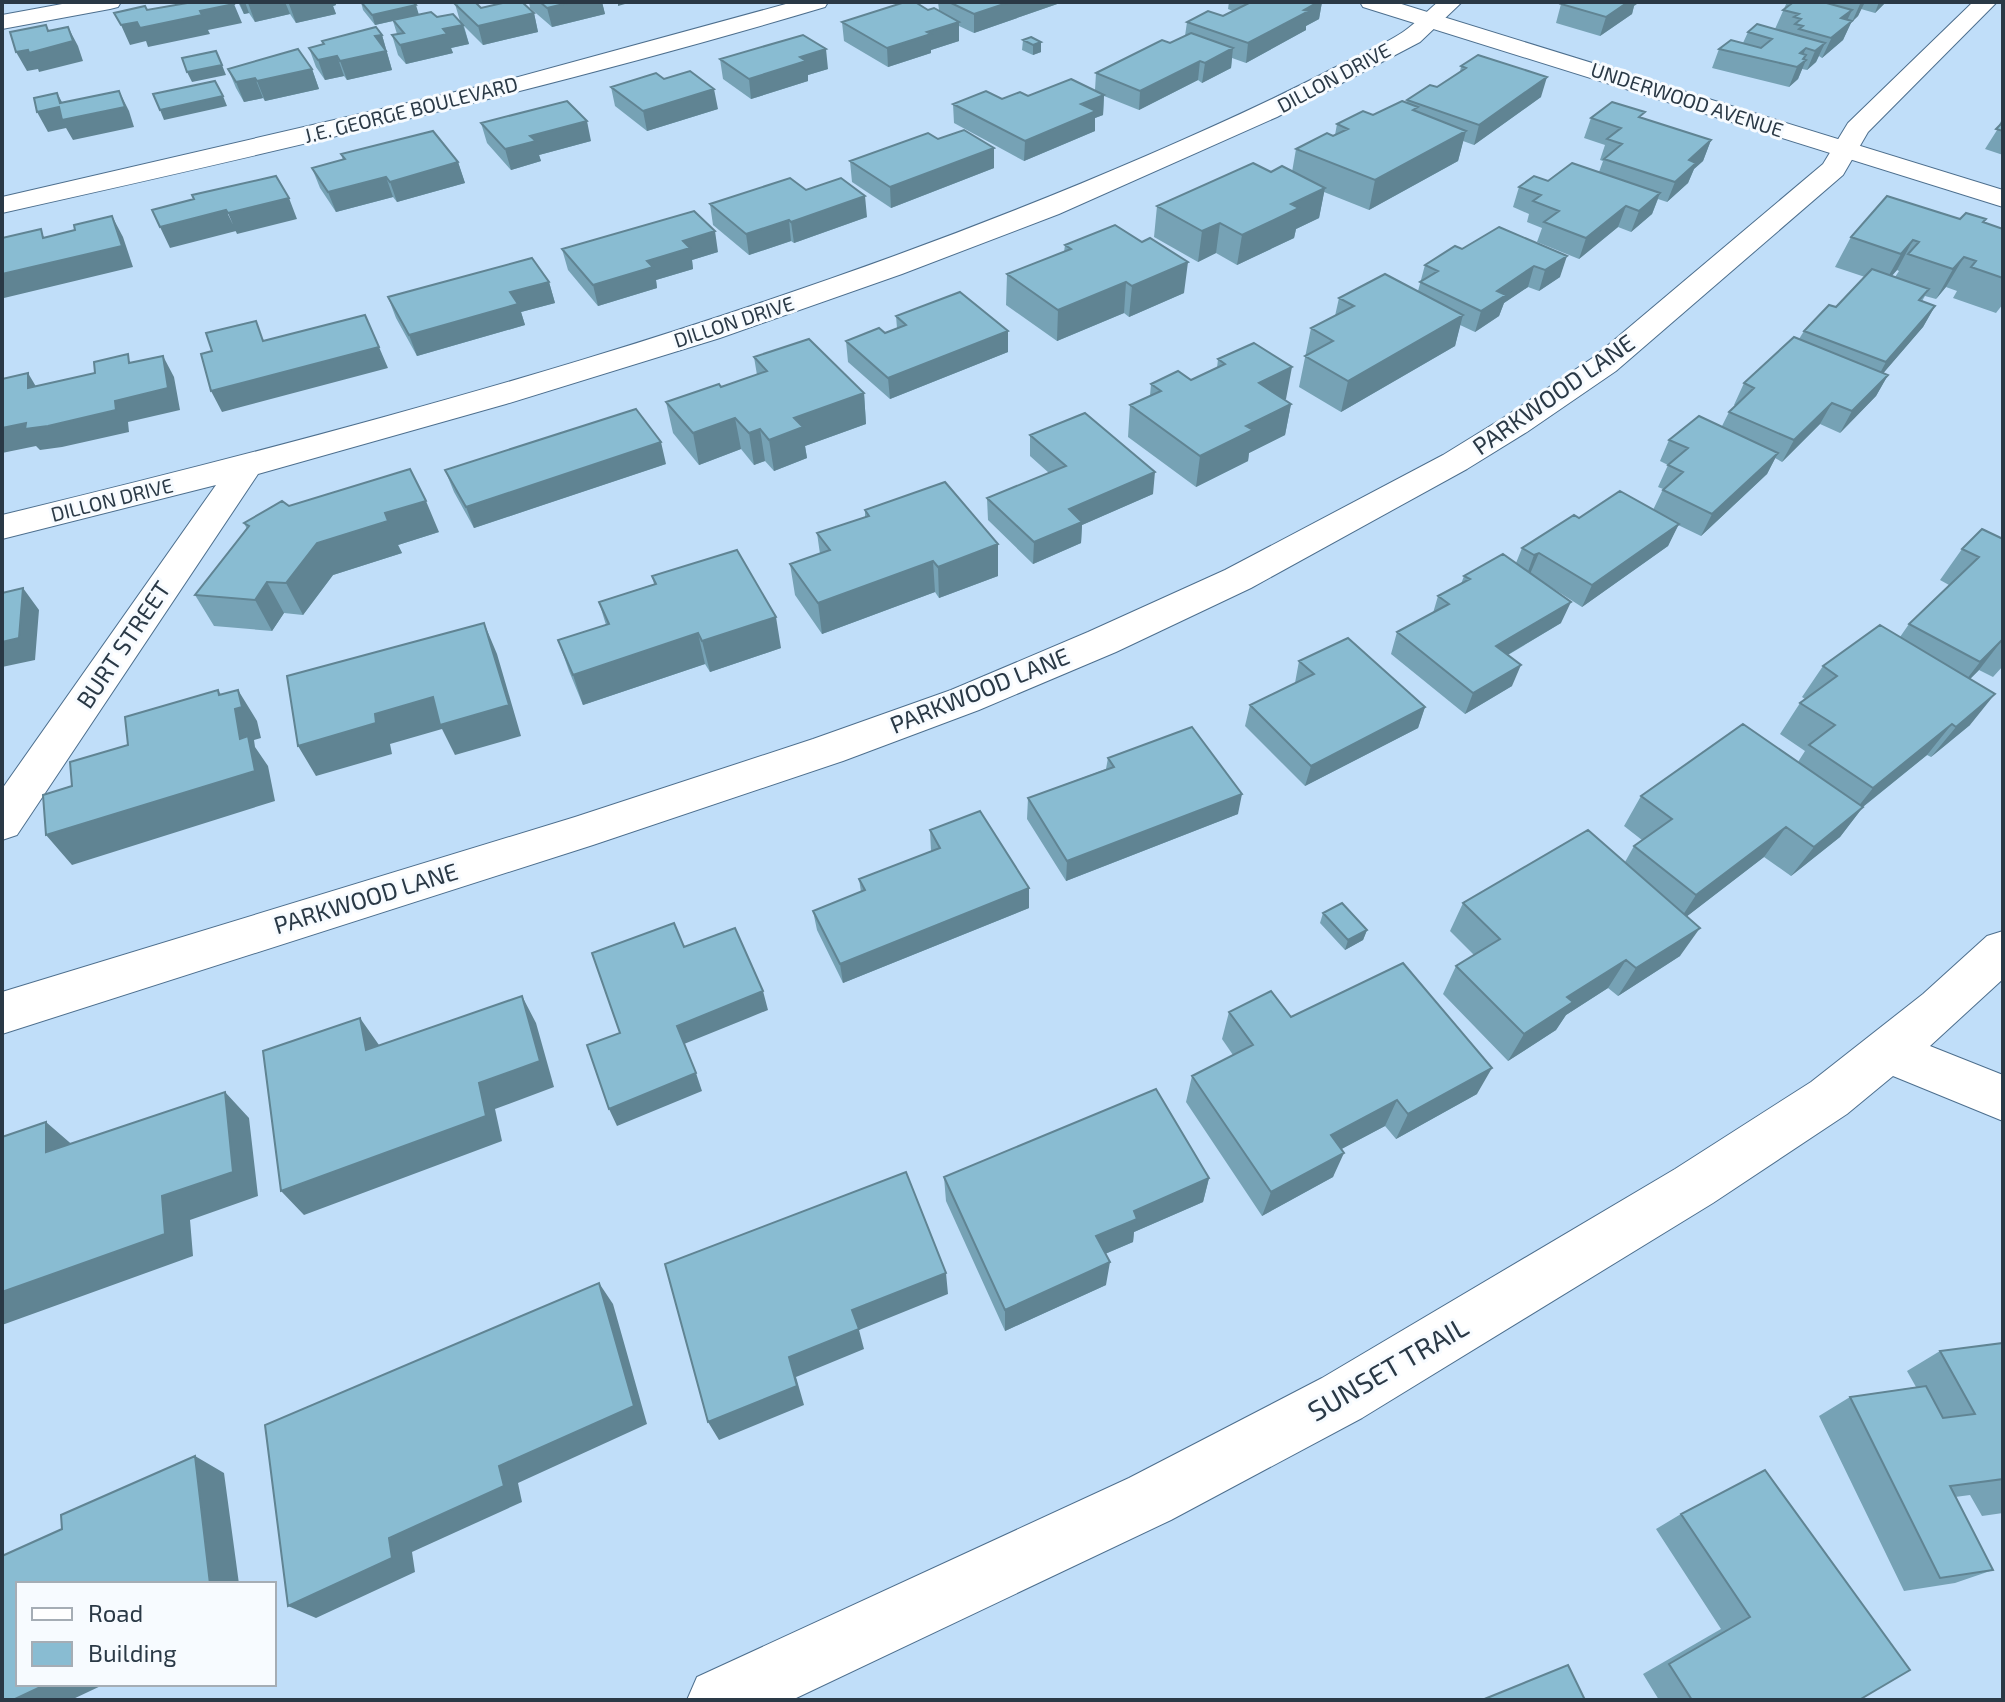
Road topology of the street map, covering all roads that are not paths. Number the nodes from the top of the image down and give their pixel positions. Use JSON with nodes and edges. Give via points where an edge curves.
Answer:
{"nodes":[{"id":1,"x":110,"y":2,"type":"edge"},
{"id":2,"x":817,"y":2,"type":"edge"},
{"id":3,"x":1371,"y":2,"type":"edge"},
{"id":4,"x":1986,"y":2,"type":"edge"},
{"id":5,"x":1441,"y":11,"type":"edge"},
{"id":6,"x":2,"y":22,"type":"edge"},
{"id":7,"x":1844,"y":150,"type":"junction"},
{"id":8,"x":2003,"y":199,"type":"edge"},
{"id":9,"x":2,"y":205,"type":"edge"},
{"id":10,"x":246,"y":467,"type":"junction"},
{"id":11,"x":2,"y":527,"type":"edge"},
{"id":12,"x":2,"y":823,"type":"edge"},
{"id":13,"x":2003,"y":950,"type":"edge"},
{"id":14,"x":2,"y":1013,"type":"edge"},
{"id":15,"x":1886,"y":1051,"type":"junction"},
{"id":16,"x":2003,"y":1098,"type":"edge"},
{"id":17,"x":720,"y":1700,"type":"edge"}],
"edges":[{"from":1,"to":6,"type":"street"},
{"from":2,"to":9,"type":"street","name":"J.E. GEORGE BOULEVARD","via":[[454,101]]},
{"from":3,"to":5,"type":"street","name":"UNDERWOOD AVENUE"},
{"from":4,"to":7,"type":"street","name":"PARKWOOD LANE","via":[[1857,128]]},
{"from":5,"to":7,"type":"street","name":"UNDERWOOD AVENUE"},
{"from":5,"to":10,"type":"street","name":"DILLON DRIVE","via":[[1412,37],[1268,112],[1049,208],[892,268],[694,336]]},
{"from":7,"to":8,"type":"street","name":"UNDERWOOD AVENUE"},
{"from":7,"to":14,"type":"street","name":"PARKWOOD LANE","via":[[1834,169],[1605,364],[1455,462],[1211,592],[965,700],[828,750]]},
{"from":10,"to":11,"type":"street","name":"DILLON DRIVE"},
{"from":10,"to":12,"type":"street","name":"BURT STREET"},
{"from":13,"to":15,"type":"street","name":"SUNSET TRAIL"},
{"from":15,"to":16,"type":"street"},
{"from":15,"to":17,"type":"street","name":"SUNSET TRAIL","via":[[1829,1098],[1694,1186],[1342,1398],[1150,1499]]}]}
